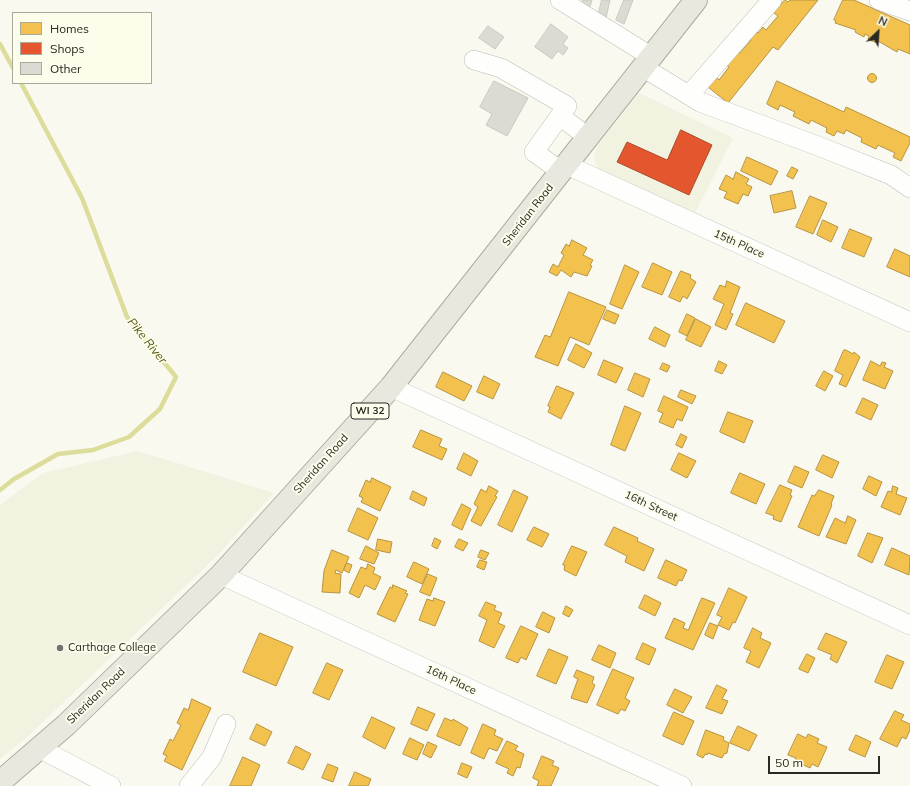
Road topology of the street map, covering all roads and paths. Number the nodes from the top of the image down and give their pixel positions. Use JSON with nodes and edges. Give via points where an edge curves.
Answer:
{"nodes":[{"id":1,"x":560,"y":0,"type":"edge"},
{"id":2,"x":696,"y":0,"type":"edge"},
{"id":3,"x":772,"y":0,"type":"edge"},
{"id":4,"x":879,"y":0,"type":"edge"},
{"id":5,"x":910,"y":11,"type":"edge"},
{"id":6,"x":474,"y":60,"type":"dead end"},
{"id":7,"x":648,"y":63,"type":"junction"},
{"id":8,"x":689,"y":96,"type":"junction"},
{"id":9,"x":560,"y":116,"type":"junction"},
{"id":10,"x":589,"y":138,"type":"junction"},
{"id":11,"x":564,"y":169,"type":"junction"},
{"id":12,"x":910,"y":188,"type":"edge"},
{"id":13,"x":910,"y":322,"type":"edge"},
{"id":14,"x":391,"y":387,"type":"junction"},
{"id":15,"x":221,"y":575,"type":"junction"},
{"id":16,"x":910,"y":625,"type":"edge"},
{"id":17,"x":226,"y":724,"type":"dead end"},
{"id":18,"x":39,"y":748,"type":"junction"},
{"id":19,"x":0,"y":782,"type":"edge"},
{"id":20,"x":111,"y":786,"type":"edge"},
{"id":21,"x":189,"y":786,"type":"edge"},
{"id":22,"x":682,"y":786,"type":"edge"}],
"edges":[{"from":1,"to":7,"type":"street"},
{"from":2,"to":7,"type":"main road","name":"Sheridan Road","number":"WI 32"},
{"from":3,"to":8,"type":"street"},
{"from":4,"to":5,"type":"street"},
{"from":6,"to":9,"type":"street","via":[[501,68],[567,106]]},
{"from":7,"to":8,"type":"street"},
{"from":7,"to":10,"type":"main road","name":"Sheridan Road","number":"WI 32"},
{"from":8,"to":12,"type":"street","via":[[891,175]]},
{"from":9,"to":10,"type":"street"},
{"from":9,"to":11,"type":"street","name":"15th Place","via":[[534,152]]},
{"from":10,"to":11,"type":"main road","name":"Sheridan Road","number":"WI 32"},
{"from":11,"to":13,"type":"street","name":"15th Place"},
{"from":11,"to":14,"type":"main road","name":"Sheridan Road","number":"WI 32"},
{"from":14,"to":15,"type":"main road","name":"Sheridan Road","number":"WI 32"},
{"from":14,"to":16,"type":"street","name":"16th Street"},
{"from":15,"to":18,"type":"main road","name":"Sheridan Road","number":"WI 32","via":[[66,726]]},
{"from":15,"to":22,"type":"street","name":"16th Place"},
{"from":17,"to":21,"type":"street","via":[[212,757]]},
{"from":18,"to":19,"type":"main road","name":"Sheridan Road","number":"WI 32"},
{"from":18,"to":20,"type":"street"}]}
